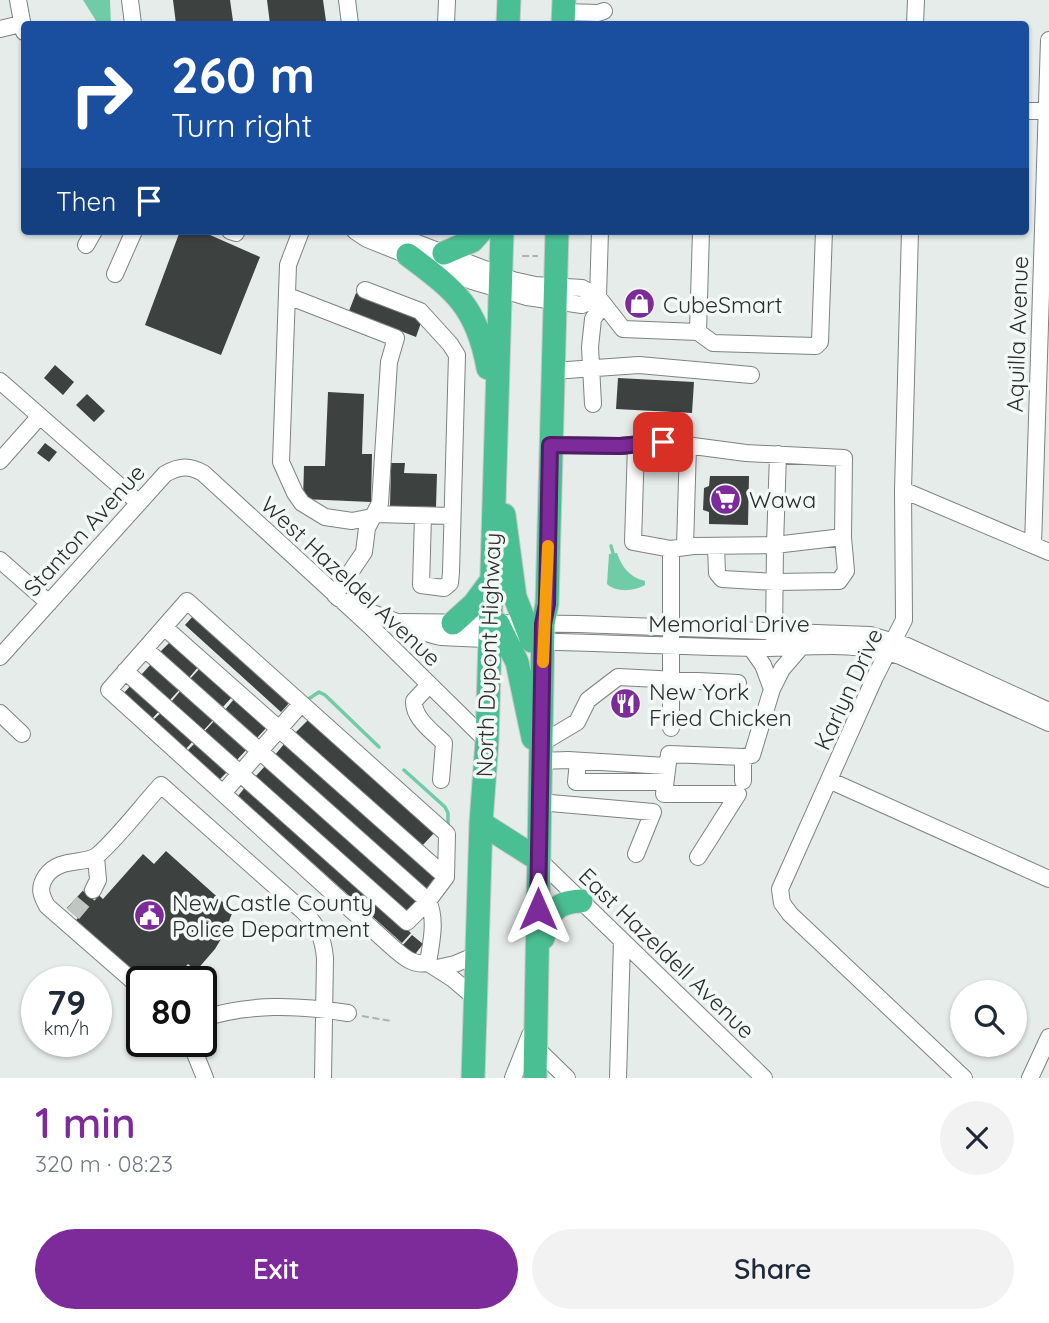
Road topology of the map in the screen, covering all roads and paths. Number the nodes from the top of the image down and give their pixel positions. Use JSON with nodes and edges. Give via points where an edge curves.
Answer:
{"nodes":[{"id":1,"x":18,"y":0,"type":"edge"},
{"id":2,"x":130,"y":0,"type":"edge"},
{"id":3,"x":347,"y":0,"type":"edge"},
{"id":4,"x":447,"y":0,"type":"edge"},
{"id":5,"x":509,"y":0,"type":"edge"},
{"id":6,"x":916,"y":0,"type":"edge"},
{"id":7,"x":564,"y":12,"type":"edge"},
{"id":8,"x":606,"y":12,"type":"edge"},
{"id":9,"x":22,"y":21,"type":"edge"},
{"id":10,"x":133,"y":21,"type":"edge"},
{"id":11,"x":350,"y":21,"type":"edge"},
{"id":12,"x":446,"y":21,"type":"edge"},
{"id":13,"x":508,"y":21,"type":"edge"},
{"id":14,"x":915,"y":21,"type":"edge"},
{"id":15,"x":21,"y":28,"type":"edge"},
{"id":16,"x":0,"y":29,"type":"edge"},
{"id":17,"x":1049,"y":40,"type":"edge"},
{"id":18,"x":1029,"y":111,"type":"edge"},
{"id":19,"x":1047,"y":111,"type":"junction"},
{"id":20,"x":132,"y":235,"type":"edge"},
{"id":21,"x":299,"y":235,"type":"edge"},
{"id":22,"x":361,"y":235,"type":"edge"},
{"id":23,"x":397,"y":235,"type":"edge"},
{"id":24,"x":477,"y":235,"type":"edge"},
{"id":25,"x":502,"y":235,"type":"edge"},
{"id":26,"x":557,"y":235,"type":"edge"},
{"id":27,"x":600,"y":235,"type":"edge"},
{"id":28,"x":701,"y":235,"type":"edge"},
{"id":29,"x":824,"y":235,"type":"edge"},
{"id":30,"x":910,"y":235,"type":"edge"},
{"id":31,"x":444,"y":253,"type":"junction"},
{"id":32,"x":408,"y":255,"type":"junction"},
{"id":33,"x":522,"y":256,"type":"dead end"},
{"id":34,"x":544,"y":256,"type":"dead end"},
{"id":35,"x":115,"y":274,"type":"dead end"},
{"id":36,"x":500,"y":283,"type":"junction"},
{"id":37,"x":365,"y":290,"type":"dead end"},
{"id":38,"x":555,"y":295,"type":"junction"},
{"id":39,"x":288,"y":296,"type":"junction"},
{"id":40,"x":601,"y":301,"type":"junction"},
{"id":41,"x":698,"y":332,"type":"junction"},
{"id":42,"x":591,"y":368,"type":"junction"},
{"id":43,"x":553,"y":371,"type":"junction"},
{"id":44,"x":751,"y":376,"type":"dead end"},
{"id":45,"x":0,"y":381,"type":"edge"},
{"id":46,"x":593,"y":404,"type":"dead end"},
{"id":47,"x":496,"y":408,"type":"junction"},
{"id":48,"x":40,"y":416,"type":"junction"},
{"id":49,"x":636,"y":444,"type":"junction"},
{"id":50,"x":550,"y":445,"type":"junction"},
{"id":51,"x":688,"y":445,"type":"junction"},
{"id":52,"x":495,"y":450,"type":"junction"},
{"id":53,"x":778,"y":454,"type":"junction"},
{"id":54,"x":0,"y":461,"type":"edge"},
{"id":55,"x":177,"y":467,"type":"joint"},
{"id":56,"x":903,"y":490,"type":"junction"},
{"id":57,"x":139,"y":503,"type":"junction"},
{"id":58,"x":373,"y":515,"type":"junction"},
{"id":59,"x":423,"y":516,"type":"junction"},
{"id":60,"x":452,"y":516,"type":"junction"},
{"id":61,"x":842,"y":537,"type":"junction"},
{"id":62,"x":775,"y":545,"type":"junction"},
{"id":63,"x":1033,"y":545,"type":"junction"},
{"id":64,"x":716,"y":546,"type":"junction"},
{"id":65,"x":678,"y":548,"type":"junction"},
{"id":66,"x":1049,"y":552,"type":"edge"},
{"id":67,"x":0,"y":560,"type":"edge"},
{"id":68,"x":491,"y":581,"type":"junction"},
{"id":69,"x":775,"y":582,"type":"junction"},
{"id":70,"x":336,"y":597,"type":"junction"},
{"id":71,"x":49,"y":603,"type":"junction"},
{"id":72,"x":396,"y":621,"type":"junction"},
{"id":73,"x":453,"y":623,"type":"junction"},
{"id":74,"x":164,"y":627,"type":"junction"},
{"id":75,"x":672,"y":628,"type":"junction"},
{"id":76,"x":775,"y":631,"type":"junction"},
{"id":77,"x":496,"y":632,"type":"junction"},
{"id":78,"x":536,"y":633,"type":"junction"},
{"id":79,"x":671,"y":646,"type":"junction"},
{"id":80,"x":801,"y":647,"type":"junction"},
{"id":81,"x":891,"y":647,"type":"junction"},
{"id":82,"x":751,"y":648,"type":"junction"},
{"id":83,"x":774,"y":648,"type":"junction"},
{"id":84,"x":145,"y":649,"type":"junction"},
{"id":85,"x":0,"y":657,"type":"edge"},
{"id":86,"x":125,"y":671,"type":"junction"},
{"id":87,"x":671,"y":680,"type":"junction"},
{"id":88,"x":738,"y":683,"type":"dead end"},
{"id":89,"x":429,"y":685,"type":"junction"},
{"id":90,"x":772,"y":689,"type":"junction"},
{"id":91,"x":301,"y":704,"type":"junction"},
{"id":92,"x":1049,"y":710,"type":"edge"},
{"id":93,"x":0,"y":713,"type":"edge"},
{"id":94,"x":1049,"y":723,"type":"edge"},
{"id":95,"x":671,"y":728,"type":"dead end"},
{"id":96,"x":279,"y":729,"type":"junction"},
{"id":97,"x":22,"y":734,"type":"dead end"},
{"id":98,"x":487,"y":741,"type":"junction"},
{"id":99,"x":260,"y":751,"type":"junction"},
{"id":100,"x":540,"y":752,"type":"junction"},
{"id":101,"x":743,"y":757,"type":"junction"},
{"id":102,"x":240,"y":774,"type":"junction"},
{"id":103,"x":665,"y":774,"type":"junction"},
{"id":104,"x":441,"y":780,"type":"dead end"},
{"id":105,"x":831,"y":780,"type":"junction"},
{"id":106,"x":743,"y":781,"type":"dead end"},
{"id":107,"x":223,"y":793,"type":"junction"},
{"id":108,"x":539,"y":802,"type":"junction"},
{"id":109,"x":481,"y":823,"type":"junction"},
{"id":110,"x":636,"y":855,"type":"dead end"},
{"id":111,"x":96,"y":857,"type":"junction"},
{"id":112,"x":698,"y":857,"type":"dead end"},
{"id":113,"x":539,"y":860,"type":"junction"},
{"id":114,"x":446,"y":877,"type":"junction"},
{"id":115,"x":1049,"y":879,"type":"edge"},
{"id":116,"x":93,"y":890,"type":"tunnel mouth"},
{"id":117,"x":428,"y":901,"type":"junction"},
{"id":118,"x":581,"y":901,"type":"junction"},
{"id":119,"x":622,"y":941,"type":"junction"},
{"id":120,"x":475,"y":955,"type":"junction"},
{"id":121,"x":538,"y":958,"type":"junction"},
{"id":122,"x":433,"y":965,"type":"junction"},
{"id":123,"x":126,"y":973,"type":"edge"},
{"id":124,"x":474,"y":997,"type":"junction"},
{"id":125,"x":326,"y":1009,"type":"junction"},
{"id":126,"x":348,"y":1013,"type":"joint"},
{"id":127,"x":536,"y":1014,"type":"junction"},
{"id":128,"x":217,"y":1016,"type":"edge"},
{"id":129,"x":391,"y":1021,"type":"dead end"},
{"id":130,"x":1049,"y":1037,"type":"edge"},
{"id":131,"x":536,"y":1047,"type":"junction"},
{"id":132,"x":196,"y":1057,"type":"edge"},
{"id":133,"x":205,"y":1078,"type":"edge"},
{"id":134,"x":323,"y":1078,"type":"edge"},
{"id":135,"x":473,"y":1078,"type":"edge"},
{"id":136,"x":513,"y":1078,"type":"edge"},
{"id":137,"x":535,"y":1078,"type":"edge"},
{"id":138,"x":567,"y":1078,"type":"edge"},
{"id":139,"x":618,"y":1078,"type":"edge"},
{"id":140,"x":764,"y":1078,"type":"edge"},
{"id":141,"x":964,"y":1078,"type":"edge"},
{"id":142,"x":1030,"y":1078,"type":"edge"}],
"edges":[{"from":1,"to":9,"type":"street"},
{"from":2,"to":10,"type":"street"},
{"from":3,"to":11,"type":"street"},
{"from":4,"to":12,"type":"street"},
{"from":5,"to":13,"type":"highway"},
{"from":6,"to":14,"type":"street"},
{"from":7,"to":8,"type":"street"},
{"from":15,"to":16,"type":"street"},
{"from":17,"to":19,"type":"street","name":"Aquilla Avenue"},
{"from":18,"to":19,"type":"street"},
{"from":19,"to":63,"type":"street","name":"Aquilla Avenue"},
{"from":20,"to":35,"type":"street"},
{"from":21,"to":39,"type":"street","via":[[288,265]]},
{"from":22,"to":32,"type":"street"},
{"from":23,"to":31,"type":"street"},
{"from":24,"to":31,"type":"highway"},
{"from":25,"to":36,"type":"highway","name":"North Dupont Highway"},
{"from":26,"to":38,"type":"highway"},
{"from":27,"to":40,"type":"street"},
{"from":28,"to":41,"type":"street"},
{"from":29,"to":41,"type":"street","via":[[821,342],[816,346],[713,343]]},
{"from":30,"to":56,"type":"street","name":"Karlyn Drive"},
{"from":31,"to":36,"type":"street"},
{"from":32,"to":36,"type":"street","via":[[472,281]]},
{"from":32,"to":47,"type":"highway","via":[[453,291],[470,312],[482,339]]},
{"from":33,"to":34,"type":"path"},
{"from":36,"to":38,"type":"street"},
{"from":36,"to":47,"type":"highway","name":"North Dupont Highway"},
{"from":37,"to":60,"type":"street","via":[[420,311],[457,355]]},
{"from":38,"to":40,"type":"street","via":[[582,288]]},
{"from":38,"to":43,"type":"highway"},
{"from":39,"to":58,"type":"street","via":[[281,462],[302,503],[325,517],[352,521]]},
{"from":39,"to":58,"type":"street","via":[[396,338],[389,362],[380,503]]},
{"from":40,"to":41,"type":"street","via":[[623,329]]},
{"from":40,"to":42,"type":"street","via":[[593,319]]},
{"from":42,"to":43,"type":"street"},
{"from":42,"to":44,"type":"street","via":[[639,365]]},
{"from":42,"to":46,"type":"street"},
{"from":43,"to":50,"type":"highway"},
{"from":45,"to":48,"type":"street"},
{"from":47,"to":52,"type":"highway","name":"North Dupont Highway"},
{"from":48,"to":54,"type":"street"},
{"from":48,"to":57,"type":"street"},
{"from":49,"to":50,"type":"street"},
{"from":49,"to":51,"type":"street"},
{"from":49,"to":65,"type":"street","via":[[633,542]]},
{"from":50,"to":78,"type":"highway","via":[[547,604]]},
{"from":51,"to":53,"type":"street"},
{"from":51,"to":65,"type":"street"},
{"from":52,"to":68,"type":"highway","name":"North Dupont Highway"},
{"from":52,"to":78,"type":"highway","via":[[516,597]]},
{"from":53,"to":61,"type":"street","via":[[844,458]]},
{"from":53,"to":62,"type":"street"},
{"from":55,"to":57,"type":"street","name":"Stanton Avenue"},
{"from":55,"to":70,"type":"street","name":"West Hazeldel Avenue","via":[[203,473]]},
{"from":56,"to":63,"type":"street"},
{"from":56,"to":81,"type":"street","name":"Karlyn Drive","via":[[906,603],[904,620]]},
{"from":57,"to":71,"type":"street","name":"Stanton Avenue"},
{"from":58,"to":59,"type":"street"},
{"from":58,"to":70,"type":"street","via":[[364,552]]},
{"from":59,"to":60,"type":"street"},
{"from":59,"to":60,"type":"street","via":[[421,585],[444,588],[450,583]]},
{"from":61,"to":62,"type":"street"},
{"from":61,"to":69,"type":"street","via":[[846,571],[839,580]]},
{"from":62,"to":64,"type":"street"},
{"from":62,"to":69,"type":"street"},
{"from":63,"to":66,"type":"street"},
{"from":64,"to":65,"type":"street"},
{"from":64,"to":69,"type":"street","via":[[717,573],[722,579]]},
{"from":65,"to":75,"type":"street"},
{"from":67,"to":71,"type":"street"},
{"from":68,"to":73,"type":"highway"},
{"from":68,"to":77,"type":"highway","name":"North Dupont Highway"},
{"from":69,"to":76,"type":"street"},
{"from":70,"to":72,"type":"street","name":"Memorial Drive","via":[[369,614]]},
{"from":70,"to":89,"type":"street","name":"West Hazeldel Avenue"},
{"from":71,"to":85,"type":"street","name":"Stanton Avenue"},
{"from":72,"to":73,"type":"street","name":"Memorial Drive"},
{"from":72,"to":77,"type":"street","name":"Memorial Drive","via":[[429,635]]},
{"from":73,"to":77,"type":"street","name":"Memorial Drive"},
{"from":74,"to":84,"type":"street"},
{"from":74,"to":91,"type":"street","via":[[187,601]]},
{"from":74,"to":96,"type":"street"},
{"from":75,"to":76,"type":"street","name":"Memorial Drive"},
{"from":75,"to":78,"type":"street","name":"Memorial Drive"},
{"from":75,"to":79,"type":"street"},
{"from":76,"to":81,"type":"street","name":"Memorial Drive","via":[[858,633],[879,636]]},
{"from":76,"to":83,"type":"street"},
{"from":77,"to":78,"type":"street","name":"Memorial Drive"},
{"from":77,"to":98,"type":"highway","name":"North Dupont Highway"},
{"from":77,"to":100,"type":"highway","via":[[517,662],[528,722]]},
{"from":78,"to":79,"type":"street","name":"Memorial Drive"},
{"from":78,"to":100,"type":"highway"},
{"from":79,"to":82,"type":"street","name":"Memorial Drive"},
{"from":79,"to":87,"type":"street"},
{"from":80,"to":81,"type":"street","name":"Memorial Drive"},
{"from":80,"to":83,"type":"street","name":"Memorial Drive"},
{"from":80,"to":90,"type":"street","via":[[782,668]]},
{"from":81,"to":92,"type":"street","name":"Memorial Drive"},
{"from":81,"to":94,"type":"street","name":"Memorial Drive"},
{"from":81,"to":105,"type":"street","name":"Karlyn Drive"},
{"from":82,"to":83,"type":"street","name":"Memorial Drive"},
{"from":82,"to":90,"type":"street"},
{"from":84,"to":86,"type":"street"},
{"from":84,"to":99,"type":"street"},
{"from":86,"to":102,"type":"street"},
{"from":86,"to":107,"type":"street","via":[[109,690]]},
{"from":87,"to":88,"type":"street"},
{"from":87,"to":95,"type":"street"},
{"from":87,"to":100,"type":"street","via":[[618,677],[588,700],[577,722]]},
{"from":89,"to":98,"type":"street","name":"West Hazeldel Avenue"},
{"from":89,"to":104,"type":"street","via":[[414,701],[413,709],[444,743]]},
{"from":90,"to":101,"type":"street","via":[[752,755]]},
{"from":91,"to":96,"type":"street"},
{"from":91,"to":114,"type":"street","via":[[447,834]]},
{"from":93,"to":97,"type":"street"},
{"from":96,"to":99,"type":"street"},
{"from":96,"to":114,"type":"street"},
{"from":98,"to":109,"type":"highway","name":"North Dupont Highway"},
{"from":99,"to":102,"type":"street"},
{"from":99,"to":117,"type":"street"},
{"from":100,"to":103,"type":"street"},
{"from":100,"to":108,"type":"highway"},
{"from":101,"to":103,"type":"street","via":[[669,754]]},
{"from":101,"to":106,"type":"street"},
{"from":102,"to":107,"type":"street"},
{"from":102,"to":117,"type":"street","via":[[407,922]]},
{"from":103,"to":112,"type":"street","via":[[664,794],[738,794]]},
{"from":105,"to":115,"type":"street"},
{"from":105,"to":141,"type":"street","name":"Karlyn Drive","via":[[780,889],[782,902]]},
{"from":107,"to":122,"type":"street","via":[[391,946],[418,965]]},
{"from":108,"to":110,"type":"street","via":[[653,812]]},
{"from":108,"to":113,"type":"highway"},
{"from":109,"to":113,"type":"highway"},
{"from":109,"to":120,"type":"highway","name":"North Dupont Highway"},
{"from":111,"to":116,"type":"street","via":[[98,880]]},
{"from":111,"to":123,"type":"street","via":[[60,864],[41,883],[41,895],[47,906],[69,918]]},
{"from":111,"to":125,"type":"street","via":[[161,785],[317,926],[323,941]]},
{"from":113,"to":118,"type":"street","name":"East Hazeldell Avenue"},
{"from":113,"to":121,"type":"highway"},
{"from":114,"to":117,"type":"street"},
{"from":117,"to":122,"type":"street"},
{"from":118,"to":119,"type":"street","name":"East Hazeldell Avenue"},
{"from":118,"to":121,"type":"highway","via":[[556,907],[547,918]]},
{"from":119,"to":139,"type":"street"},
{"from":119,"to":140,"type":"street","name":"East Hazeldell Avenue"},
{"from":120,"to":122,"type":"street","via":[[455,964]]},
{"from":120,"to":124,"type":"highway","name":"North Dupont Highway"},
{"from":121,"to":127,"type":"highway"},
{"from":122,"to":124,"type":"street"},
{"from":124,"to":135,"type":"highway","name":"North Dupont Highway"},
{"from":125,"to":126,"type":"street"},
{"from":125,"to":128,"type":"street","via":[[265,1006]]},
{"from":125,"to":134,"type":"street"},
{"from":126,"to":129,"type":"path"},
{"from":127,"to":131,"type":"highway"},
{"from":127,"to":136,"type":"street"},
{"from":130,"to":142,"type":"street"},
{"from":131,"to":137,"type":"highway"},
{"from":131,"to":138,"type":"street"},
{"from":132,"to":133,"type":"street"}]}
